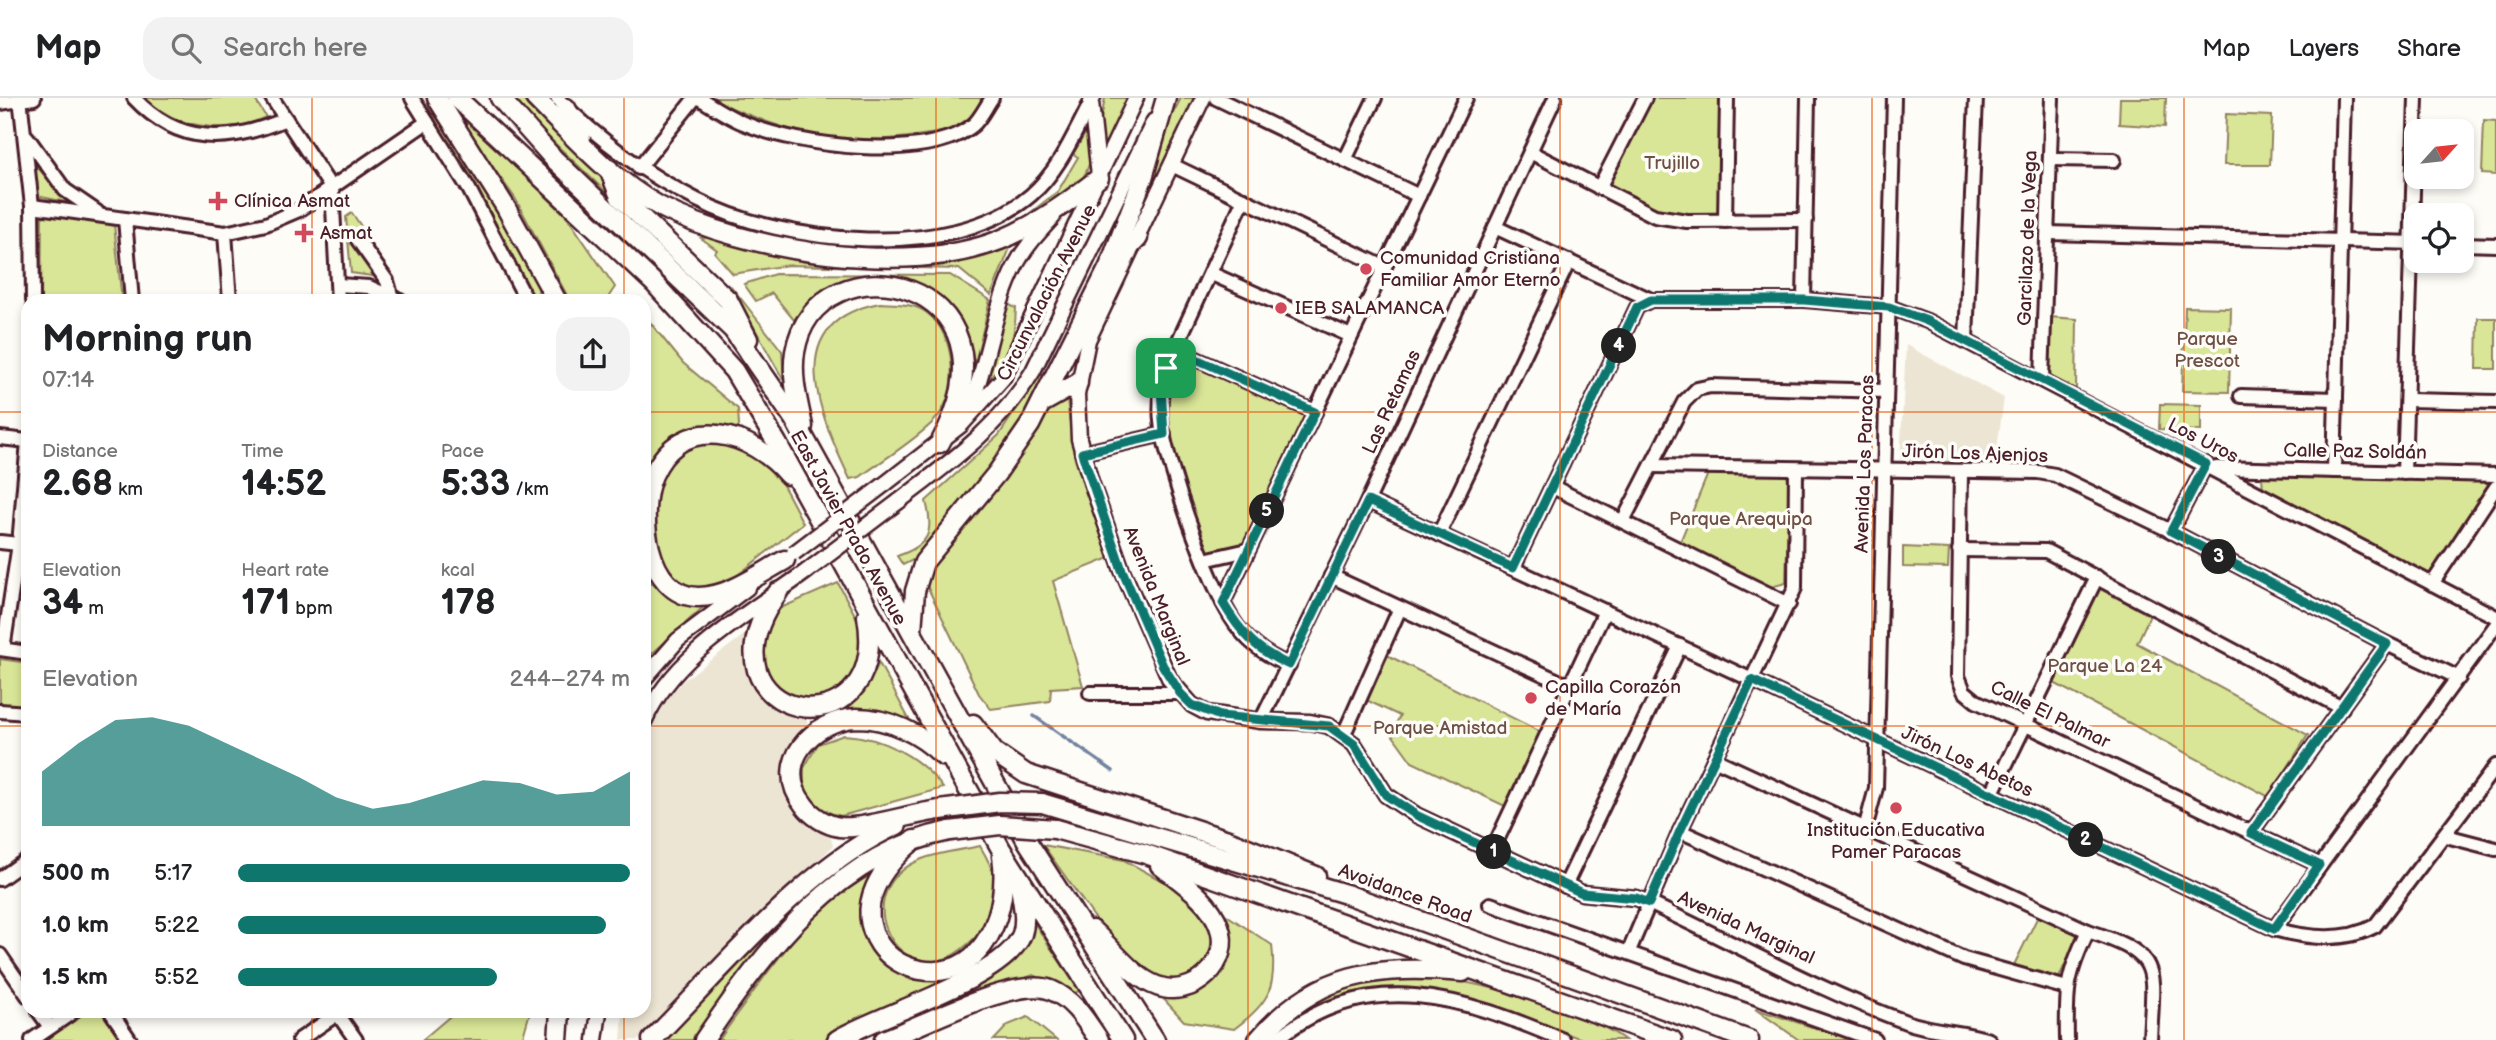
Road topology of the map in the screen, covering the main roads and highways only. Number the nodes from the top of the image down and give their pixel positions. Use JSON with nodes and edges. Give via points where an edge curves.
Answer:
{"nodes":[{"id":1,"x":424,"y":98,"type":"edge"},
{"id":2,"x":437,"y":98,"type":"edge"},
{"id":3,"x":457,"y":98,"type":"edge"},
{"id":4,"x":500,"y":98,"type":"edge"},
{"id":5,"x":535,"y":98,"type":"edge"},
{"id":6,"x":1136,"y":98,"type":"edge"},
{"id":7,"x":1165,"y":98,"type":"edge"},
{"id":8,"x":1203,"y":98,"type":"edge"},
{"id":9,"x":1092,"y":100,"type":"edge"},
{"id":10,"x":561,"y":103,"type":"edge"},
{"id":11,"x":586,"y":150,"type":"junction"},
{"id":12,"x":478,"y":162,"type":"junction"},
{"id":13,"x":609,"y":169,"type":"junction"},
{"id":14,"x":1099,"y":178,"type":"junction"},
{"id":15,"x":1066,"y":203,"type":"junction"},
{"id":16,"x":1138,"y":238,"type":"junction"},
{"id":17,"x":1110,"y":268,"type":"junction"},
{"id":18,"x":546,"y":279,"type":"junction"},
{"id":19,"x":545,"y":294,"type":"edge"},
{"id":20,"x":554,"y":294,"type":"edge"},
{"id":21,"x":757,"y":361,"type":"junction"},
{"id":22,"x":1078,"y":383,"type":"junction"},
{"id":23,"x":1044,"y":402,"type":"junction"},
{"id":24,"x":961,"y":425,"type":"junction"},
{"id":25,"x":806,"y":440,"type":"junction"},
{"id":26,"x":940,"y":443,"type":"junction"},
{"id":27,"x":651,"y":483,"type":"edge"},
{"id":28,"x":809,"y":501,"type":"junction"},
{"id":29,"x":790,"y":556,"type":"junction"},
{"id":30,"x":651,"y":557,"type":"edge"},
{"id":31,"x":778,"y":592,"type":"junction"},
{"id":32,"x":864,"y":602,"type":"junction"},
{"id":33,"x":912,"y":633,"type":"junction"},
{"id":34,"x":651,"y":671,"type":"edge"},
{"id":35,"x":943,"y":689,"type":"junction"},
{"id":36,"x":651,"y":707,"type":"edge"},
{"id":37,"x":953,"y":766,"type":"junction"},
{"id":38,"x":940,"y":810,"type":"junction"},
{"id":39,"x":914,"y":840,"type":"junction"},
{"id":40,"x":1001,"y":849,"type":"junction"},
{"id":41,"x":1146,"y":854,"type":"junction"},
{"id":42,"x":1019,"y":879,"type":"junction"},
{"id":43,"x":1346,"y":894,"type":"junction"},
{"id":44,"x":1649,"y":903,"type":"road end"},
{"id":45,"x":1071,"y":911,"type":"junction"},
{"id":46,"x":1489,"y":975,"type":"junction"},
{"id":47,"x":1603,"y":1016,"type":"junction"},
{"id":48,"x":559,"y":1018,"type":"edge"},
{"id":49,"x":567,"y":1018,"type":"edge"},
{"id":50,"x":598,"y":1018,"type":"edge"},
{"id":51,"x":558,"y":1040,"type":"edge"},
{"id":52,"x":595,"y":1040,"type":"edge"},
{"id":53,"x":652,"y":1040,"type":"edge"},
{"id":54,"x":704,"y":1040,"type":"edge"},
{"id":55,"x":837,"y":1040,"type":"edge"},
{"id":56,"x":884,"y":1040,"type":"edge"},
{"id":57,"x":1099,"y":1040,"type":"edge"},
{"id":58,"x":1123,"y":1040,"type":"edge"},
{"id":59,"x":1155,"y":1040,"type":"edge"},
{"id":60,"x":1258,"y":1040,"type":"edge"},
{"id":61,"x":1637,"y":1040,"type":"edge"},
{"id":62,"x":1672,"y":1040,"type":"edge"},
{"id":63,"x":1749,"y":1040,"type":"edge"}],
"edges":[{"from":1,"to":12,"type":"highway"},
{"from":2,"to":12,"type":"highway"},
{"from":3,"to":28,"type":"highway","name":"East Javier Prado Avenue","via":[[654,283],[721,353],[756,404]]},
{"from":4,"to":21,"type":"highway","name":"East Javier Prado Avenue","via":[[554,159],[733,330]]},
{"from":5,"to":11,"type":"highway"},
{"from":6,"to":14,"type":"main road","name":"Circunvalación Avenue"},
{"from":7,"to":17,"type":"highway","via":[[1143,178]]},
{"from":7,"to":31,"type":"main road","name":"Circunvalación Avenue","bridge":true,"via":[[1018,396],[982,437]]},
{"from":8,"to":16,"type":"main road","name":"Avenida Marginal"},
{"from":9,"to":14,"type":"main road"},
{"from":10,"to":11,"type":"highway"},
{"from":11,"to":13,"type":"highway"},
{"from":12,"to":18,"type":"highway"},
{"from":13,"to":15,"type":"highway","via":[[657,204],[730,234],[780,247],[860,256],[927,256],[998,241]]},
{"from":13,"to":21,"type":"highway","via":[[620,197],[728,300]]},
{"from":14,"to":15,"type":"highway"},
{"from":14,"to":24,"type":"main road","name":"Circunvalación Avenue","via":[[1011,366]]},
{"from":15,"to":24,"type":"main road","via":[[1017,263],[1000,301],[975,396]]},
{"from":16,"to":17,"type":"highway"},
{"from":16,"to":22,"type":"main road","name":"Avenida Marginal","via":[[1088,340]]},
{"from":17,"to":23,"type":"highway"},
{"from":18,"to":19,"type":"highway"},
{"from":18,"to":20,"type":"highway"},
{"from":21,"to":25,"type":"highway","name":"East Javier Prado Avenue"},
{"from":22,"to":23,"type":"highway"},
{"from":22,"to":44,"type":"main road","name":"Avenida Marginal","via":[[1082,453],[1122,570],[1163,666],[1180,693],[1207,713],[1329,726],[1354,744],[1378,785],[1400,806],[1565,886],[1594,896]]},
{"from":23,"to":33,"type":"highway","via":[[1009,457],[924,562],[915,591]]},
{"from":24,"to":26,"type":"main road","name":"Circunvalación Avenue"},
{"from":25,"to":26,"type":"highway","via":[[794,372],[804,326],[838,294],[858,286],[886,284],[914,290],[931,300],[950,320],[961,345],[963,386],[956,413]]},
{"from":25,"to":33,"type":"highway","name":"East Javier Prado Avenue"},
{"from":26,"to":29,"type":"main road","name":"Circunvalación Avenue","bridge":true},
{"from":27,"to":28,"type":"highway","via":[[668,454],[687,441],[731,435],[767,453]]},
{"from":28,"to":32,"type":"highway","name":"East Javier Prado Avenue"},
{"from":29,"to":30,"type":"highway","via":[[715,595],[697,597],[678,592],[662,578]]},
{"from":29,"to":34,"type":"main road","name":"Circunvalación Avenue","via":[[678,640]]},
{"from":31,"to":32,"type":"highway","via":[[757,630],[755,663],[769,691],[799,707],[833,703],[857,685],[870,647]]},
{"from":31,"to":36,"type":"main road","name":"Circunvalación Avenue","via":[[679,668]]},
{"from":32,"to":37,"type":"highway","name":"East Javier Prado Avenue"},
{"from":33,"to":35,"type":"highway","name":"East Javier Prado Avenue"},
{"from":35,"to":43,"type":"highway","via":[[994,752],[1026,774],[1268,855]]},
{"from":35,"to":45,"type":"highway","name":"East Javier Prado Avenue"},
{"from":37,"to":38,"type":"highway","via":[[908,731],[863,718],[839,720],[817,729],[795,756],[793,778],[801,802],[819,819],[835,826]]},
{"from":37,"to":40,"type":"highway","name":"East Javier Prado Avenue"},
{"from":38,"to":43,"type":"highway","name":"Avoidance Road","bridge":true,"via":[[988,803],[1042,803]]},
{"from":38,"to":53,"type":"highway","via":[[887,830],[821,871]]},
{"from":39,"to":40,"type":"highway","via":[[878,879],[869,912],[884,949],[899,962],[922,970],[939,971],[961,962],[992,932],[1004,896]]},
{"from":39,"to":41,"type":"highway","bridge":true,"via":[[1009,825],[1055,829]]},
{"from":39,"to":54,"type":"highway","via":[[863,866],[813,905],[763,961]]},
{"from":40,"to":42,"type":"highway","name":"East Javier Prado Avenue"},
{"from":41,"to":45,"type":"highway","via":[[1194,892],[1217,920],[1222,934],[1220,955],[1202,979],[1173,989],[1151,983]]},
{"from":41,"to":46,"type":"highway"},
{"from":42,"to":55,"type":"highway","via":[[1023,934],[1009,953],[941,992]]},
{"from":42,"to":58,"type":"highway","name":"East Javier Prado Avenue"},
{"from":43,"to":63,"type":"highway","name":"Avoidance Road"},
{"from":45,"to":59,"type":"highway","name":"East Javier Prado Avenue"},
{"from":46,"to":47,"type":"highway"},
{"from":46,"to":60,"type":"highway","via":[[1402,968],[1360,972],[1309,995]]},
{"from":47,"to":61,"type":"highway"},
{"from":47,"to":62,"type":"highway"},
{"from":48,"to":51,"type":"highway"},
{"from":49,"to":51,"type":"main road"},
{"from":50,"to":52,"type":"main road"},
{"from":56,"to":57,"type":"highway","via":[[999,994],[1031,986],[1067,999]]}]}
